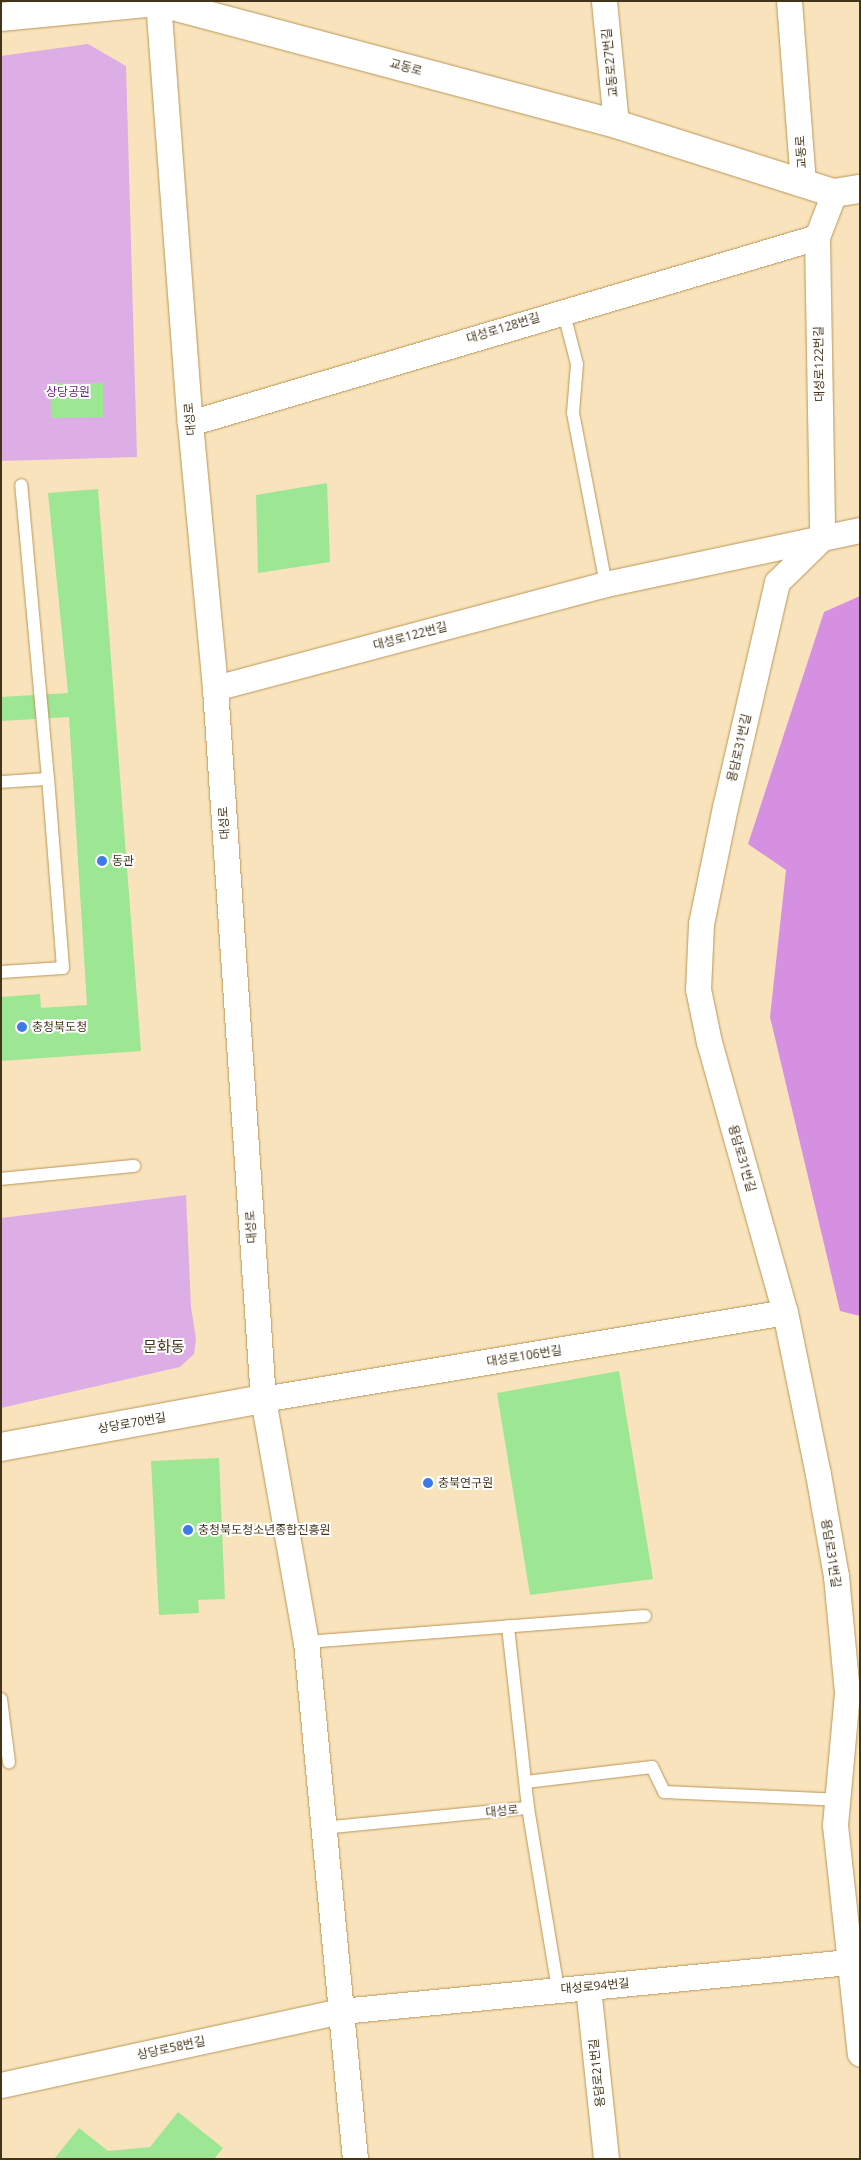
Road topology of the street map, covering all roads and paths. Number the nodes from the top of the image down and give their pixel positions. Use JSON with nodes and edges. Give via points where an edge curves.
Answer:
{"nodes":[{"id":1,"x":604,"y":1,"type":"edge"},
{"id":2,"x":789,"y":1,"type":"edge"},
{"id":3,"x":158,"y":2,"type":"edge"},
{"id":4,"x":1,"y":17,"type":"edge"},
{"id":5,"x":616,"y":124,"type":"junction"},
{"id":6,"x":803,"y":183,"type":"junction"},
{"id":7,"x":847,"y":191,"type":"edge"},
{"id":8,"x":817,"y":237,"type":"junction"},
{"id":9,"x":563,"y":310,"type":"junction"},
{"id":10,"x":190,"y":422,"type":"junction"},
{"id":11,"x":21,"y":485,"type":"dead end"},
{"id":12,"x":860,"y":530,"type":"edge"},
{"id":13,"x":822,"y":538,"type":"junction"},
{"id":14,"x":606,"y":584,"type":"junction"},
{"id":15,"x":215,"y":688,"type":"junction"},
{"id":16,"x":48,"y":778,"type":"junction"},
{"id":17,"x":1,"y":782,"type":"edge"},
{"id":18,"x":1,"y":972,"type":"edge"},
{"id":19,"x":134,"y":1166,"type":"dead end"},
{"id":20,"x":1,"y":1179,"type":"edge"},
{"id":21,"x":785,"y":1312,"type":"junction"},
{"id":22,"x":263,"y":1399,"type":"junction"},
{"id":23,"x":1,"y":1447,"type":"edge"},
{"id":24,"x":646,"y":1616,"type":"dead end"},
{"id":25,"x":508,"y":1626,"type":"junction"},
{"id":26,"x":306,"y":1642,"type":"junction"},
{"id":27,"x":1,"y":1699,"type":"edge"},
{"id":28,"x":9,"y":1762,"type":"dead end"},
{"id":29,"x":526,"y":1782,"type":"junction"},
{"id":30,"x":837,"y":1800,"type":"junction"},
{"id":31,"x":528,"y":1808,"type":"junction"},
{"id":32,"x":323,"y":1828,"type":"junction"},
{"id":33,"x":849,"y":1962,"type":"junction"},
{"id":34,"x":588,"y":1986,"type":"junction"},
{"id":35,"x":558,"y":1989,"type":"junction"},
{"id":36,"x":341,"y":2011,"type":"junction"},
{"id":37,"x":860,"y":2054,"type":"edge"},
{"id":38,"x":1,"y":2085,"type":"edge"},
{"id":39,"x":355,"y":2159,"type":"edge"},
{"id":40,"x":606,"y":2159,"type":"edge"}],
"edges":[{"from":1,"to":5,"type":"street","name":"교동로27번길"},
{"from":2,"to":6,"type":"street","name":"교동로"},
{"from":3,"to":4,"type":"street","name":"교동로"},
{"from":3,"to":5,"type":"street","name":"교동로"},
{"from":3,"to":10,"type":"street","name":"대성로"},
{"from":5,"to":6,"type":"street","name":"교동로"},
{"from":6,"to":7,"type":"street","name":"교동로"},
{"from":7,"to":8,"type":"street","name":"대성로122번길"},
{"from":8,"to":9,"type":"street","name":"대성로128번길"},
{"from":8,"to":13,"type":"street","name":"대성로122번길"},
{"from":9,"to":10,"type":"street","name":"대성로128번길"},
{"from":9,"to":14,"type":"lane","via":[[577,364],[573,413]]},
{"from":10,"to":15,"type":"street","name":"대성로"},
{"from":11,"to":16,"type":"lane"},
{"from":12,"to":13,"type":"street","name":"대성로122번길"},
{"from":13,"to":14,"type":"street","name":"대성로122번길"},
{"from":13,"to":21,"type":"street","name":"용담로31번길","via":[[778,582],[725,808],[701,934],[698,989],[709,1042]]},
{"from":14,"to":15,"type":"street","name":"대성로122번길"},
{"from":15,"to":22,"type":"street","name":"대성로"},
{"from":16,"to":17,"type":"lane"},
{"from":16,"to":18,"type":"lane","via":[[63,968]]},
{"from":19,"to":20,"type":"lane"},
{"from":21,"to":22,"type":"street","name":"대성로106번길"},
{"from":21,"to":30,"type":"street","name":"용담로31번길","via":[[836,1576],[847,1693]]},
{"from":22,"to":23,"type":"street","name":"상당로70번길"},
{"from":22,"to":26,"type":"street","name":"대성로"},
{"from":24,"to":25,"type":"lane"},
{"from":25,"to":26,"type":"lane"},
{"from":25,"to":29,"type":"lane","name":"대성로"},
{"from":26,"to":32,"type":"street","name":"대성로"},
{"from":27,"to":28,"type":"lane"},
{"from":29,"to":30,"type":"lane","via":[[652,1768],[664,1792]]},
{"from":29,"to":31,"type":"lane","name":"대성로"},
{"from":30,"to":33,"type":"street","name":"용담로31번길","via":[[835,1825]]},
{"from":31,"to":32,"type":"lane","name":"대성로"},
{"from":31,"to":35,"type":"lane"},
{"from":32,"to":36,"type":"street","name":"대성로"},
{"from":33,"to":34,"type":"street","name":"대성로94번길"},
{"from":33,"to":37,"type":"street","name":"용담로31번길"},
{"from":34,"to":35,"type":"street","name":"대성로94번길"},
{"from":34,"to":40,"type":"street","name":"용담로21번길"},
{"from":35,"to":36,"type":"street","name":"대성로94번길"},
{"from":36,"to":38,"type":"street","name":"상당로58번길"},
{"from":36,"to":39,"type":"street","name":"대성로"}]}
